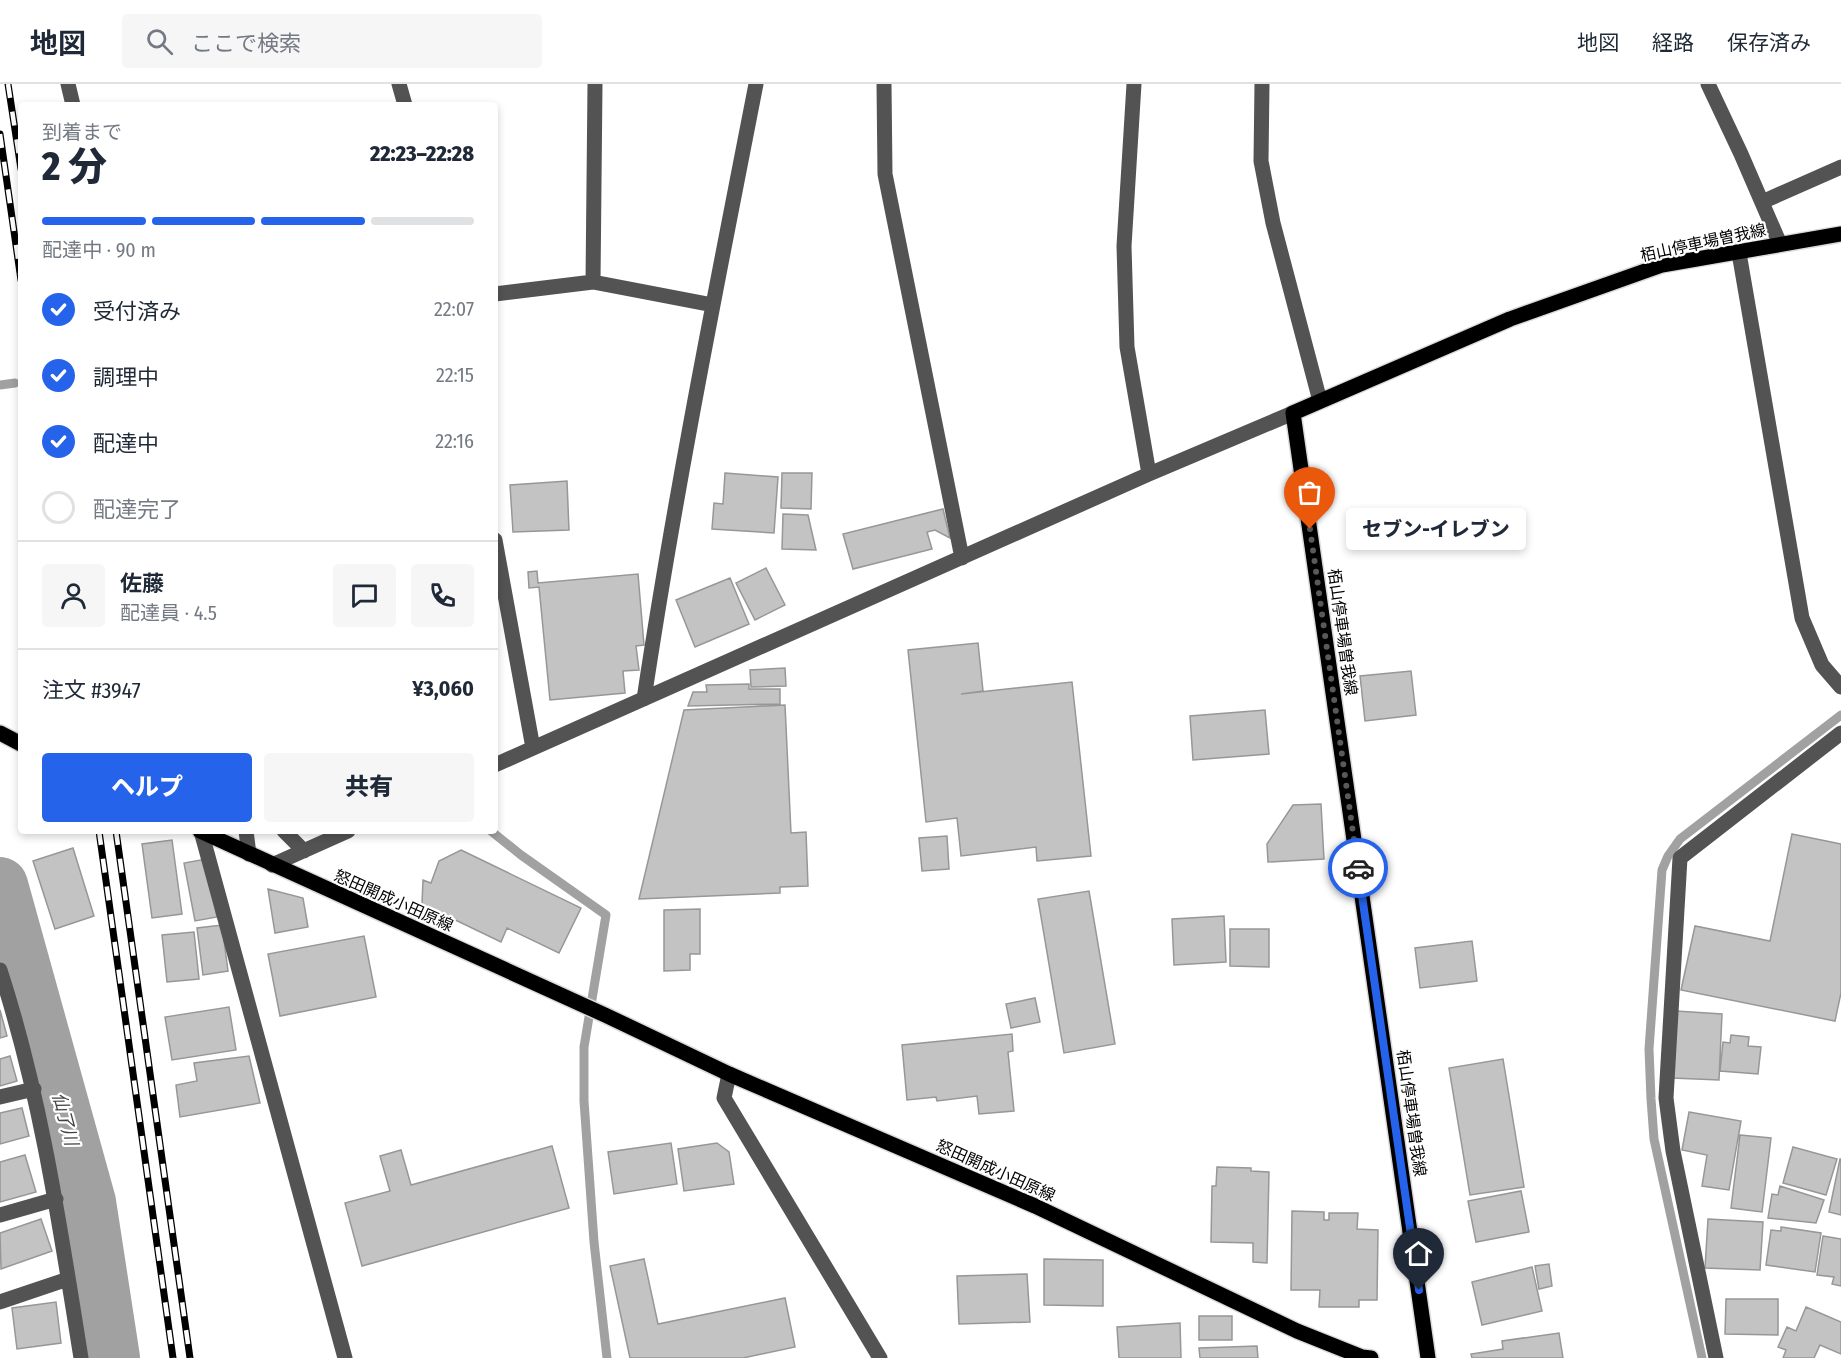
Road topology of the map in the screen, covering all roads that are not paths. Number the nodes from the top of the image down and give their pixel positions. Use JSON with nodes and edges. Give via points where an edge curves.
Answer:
{"nodes":[{"id":1,"x":68,"y":84,"type":"edge"},
{"id":2,"x":399,"y":84,"type":"edge"},
{"id":3,"x":595,"y":84,"type":"edge"},
{"id":4,"x":756,"y":84,"type":"edge"},
{"id":5,"x":884,"y":84,"type":"edge"},
{"id":6,"x":1134,"y":84,"type":"edge"},
{"id":7,"x":1262,"y":84,"type":"edge"},
{"id":8,"x":1708,"y":84,"type":"edge"},
{"id":9,"x":72,"y":102,"type":"edge"},
{"id":10,"x":404,"y":102,"type":"edge"},
{"id":11,"x":1841,"y":167,"type":"edge"},
{"id":12,"x":1762,"y":202,"type":"junction"},
{"id":13,"x":1840,"y":237,"type":"edge"},
{"id":14,"x":1780,"y":244,"type":"junction"},
{"id":15,"x":1739,"y":253,"type":"junction"},
{"id":16,"x":593,"y":282,"type":"junction"},
{"id":17,"x":498,"y":294,"type":"edge"},
{"id":18,"x":713,"y":304,"type":"junction"},
{"id":19,"x":1320,"y":401,"type":"junction"},
{"id":20,"x":1293,"y":413,"type":"junction"},
{"id":21,"x":1149,"y":474,"type":"junction"},
{"id":22,"x":498,"y":556,"type":"edge"},
{"id":23,"x":962,"y":558,"type":"junction"},
{"id":24,"x":1841,"y":687,"type":"edge"},
{"id":25,"x":644,"y":699,"type":"junction"},
{"id":26,"x":0,"y":733,"type":"edge"},
{"id":27,"x":1841,"y":733,"type":"edge"},
{"id":28,"x":18,"y":742,"type":"edge"},
{"id":29,"x":533,"y":748,"type":"junction"},
{"id":30,"x":498,"y":764,"type":"edge"},
{"id":31,"x":202,"y":834,"type":"edge"},
{"id":32,"x":207,"y":834,"type":"edge"},
{"id":33,"x":246,"y":834,"type":"edge"},
{"id":34,"x":287,"y":834,"type":"edge"},
{"id":35,"x":341,"y":834,"type":"edge"},
{"id":36,"x":304,"y":851,"type":"junction"},
{"id":37,"x":249,"y":854,"type":"junction"},
{"id":38,"x":272,"y":865,"type":"junction"},
{"id":39,"x":0,"y":970,"type":"edge"},
{"id":40,"x":5,"y":1003,"type":"edge"},
{"id":41,"x":729,"y":1074,"type":"junction"},
{"id":42,"x":34,"y":1089,"type":"junction"},
{"id":43,"x":0,"y":1097,"type":"edge"},
{"id":44,"x":56,"y":1199,"type":"junction"},
{"id":45,"x":0,"y":1215,"type":"edge"},
{"id":46,"x":68,"y":1279,"type":"junction"},
{"id":47,"x":0,"y":1302,"type":"edge"},
{"id":48,"x":81,"y":1358,"type":"edge"},
{"id":49,"x":345,"y":1358,"type":"edge"},
{"id":50,"x":880,"y":1358,"type":"edge"},
{"id":51,"x":1371,"y":1358,"type":"edge"},
{"id":52,"x":1428,"y":1358,"type":"edge"},
{"id":53,"x":1716,"y":1358,"type":"edge"}],
"edges":[{"from":1,"to":9,"type":"street"},
{"from":2,"to":10,"type":"street"},
{"from":3,"to":16,"type":"street"},
{"from":4,"to":18,"type":"street"},
{"from":5,"to":23,"type":"street","via":[[885,174]]},
{"from":6,"to":21,"type":"street","via":[[1124,246],[1127,336]]},
{"from":7,"to":19,"type":"street","via":[[1261,161]]},
{"from":8,"to":12,"type":"street"},
{"from":11,"to":12,"type":"street"},
{"from":12,"to":14,"type":"street"},
{"from":13,"to":14,"type":"main road","name":"栢山停車場曽我線"},
{"from":14,"to":15,"type":"main road","name":"栢山停車場曽我線"},
{"from":15,"to":19,"type":"main road","name":"栢山停車場曽我線","via":[[1662,265],[1607,283],[1510,319]]},
{"from":15,"to":24,"type":"street","via":[[1802,618],[1821,665]]},
{"from":16,"to":17,"type":"street"},
{"from":16,"to":18,"type":"street"},
{"from":18,"to":25,"type":"street"},
{"from":19,"to":20,"type":"main road","name":"栢山停車場曽我線"},
{"from":20,"to":21,"type":"street"},
{"from":20,"to":52,"type":"main road","name":"栢山停車場曽我線"},
{"from":21,"to":23,"type":"street"},
{"from":22,"to":29,"type":"street"},
{"from":23,"to":25,"type":"street"},
{"from":25,"to":29,"type":"street"},
{"from":26,"to":28,"type":"main road"},
{"from":27,"to":53,"type":"street","via":[[1680,858],[1666,1098],[1673,1151]]},
{"from":29,"to":30,"type":"street"},
{"from":31,"to":49,"type":"street"},
{"from":32,"to":37,"type":"main road","name":"怒田開成小田原線"},
{"from":33,"to":37,"type":"street"},
{"from":34,"to":36,"type":"street"},
{"from":35,"to":36,"type":"street"},
{"from":36,"to":38,"type":"street"},
{"from":37,"to":38,"type":"main road","name":"怒田開成小田原線"},
{"from":38,"to":41,"type":"main road","name":"怒田開成小田原線"},
{"from":39,"to":40,"type":"street"},
{"from":40,"to":42,"type":"street"},
{"from":41,"to":50,"type":"street","via":[[724,1098]]},
{"from":41,"to":51,"type":"main road","name":"怒田開成小田原線","via":[[1035,1206],[1297,1331],[1362,1358]]},
{"from":42,"to":43,"type":"street"},
{"from":42,"to":44,"type":"street"},
{"from":44,"to":45,"type":"street"},
{"from":44,"to":46,"type":"street"},
{"from":46,"to":47,"type":"street"},
{"from":46,"to":48,"type":"street"}]}
